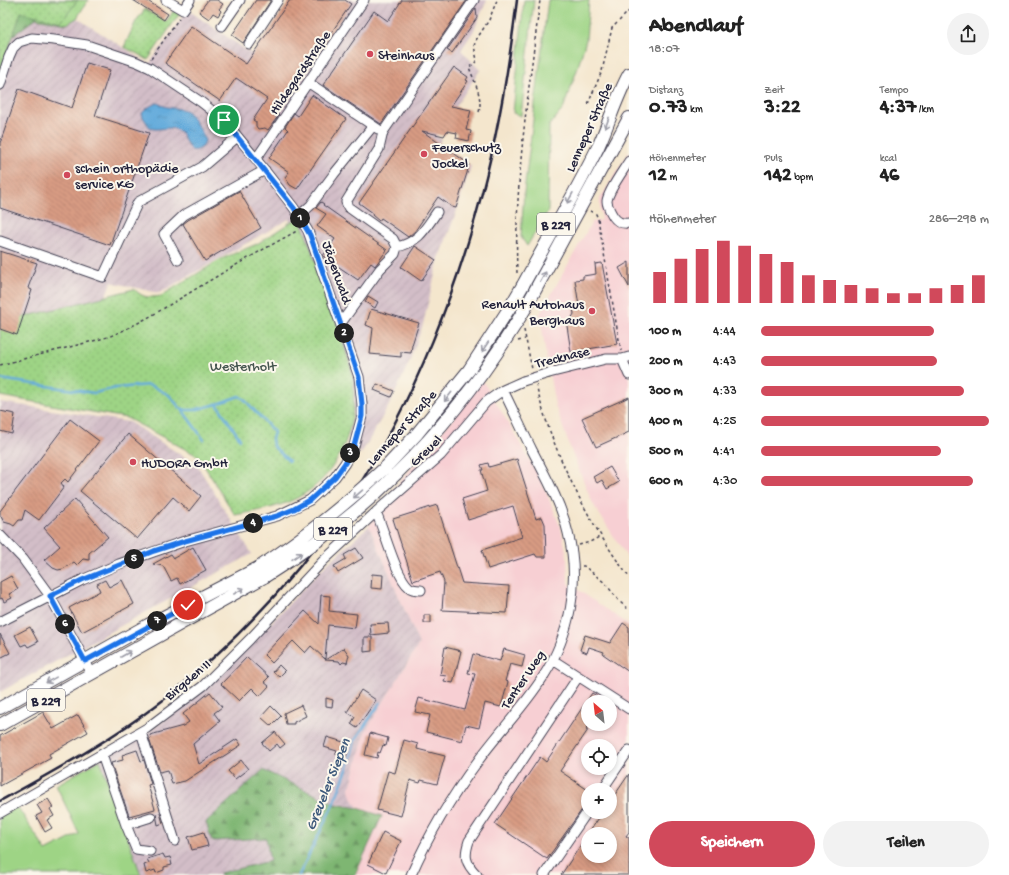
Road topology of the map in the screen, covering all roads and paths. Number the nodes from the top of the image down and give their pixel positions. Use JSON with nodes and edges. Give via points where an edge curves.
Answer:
{"nodes":[{"id":1,"x":166,"y":0,"type":"edge"},
{"id":2,"x":190,"y":0,"type":"edge"},
{"id":3,"x":240,"y":0,"type":"edge"},
{"id":4,"x":278,"y":0,"type":"edge"},
{"id":5,"x":364,"y":0,"type":"edge"},
{"id":6,"x":474,"y":0,"type":"edge"},
{"id":7,"x":497,"y":0,"type":"edge"},
{"id":8,"x":540,"y":0,"type":"edge"},
{"id":9,"x":183,"y":10,"type":"junction"},
{"id":10,"x":629,"y":11,"type":"edge"},
{"id":11,"x":222,"y":26,"type":"dead end"},
{"id":12,"x":249,"y":44,"type":"dead end"},
{"id":13,"x":151,"y":60,"type":"dead end"},
{"id":14,"x":629,"y":74,"type":"edge"},
{"id":15,"x":309,"y":83,"type":"junction"},
{"id":16,"x":0,"y":85,"type":"edge"},
{"id":17,"x":588,"y":104,"type":"dead end"},
{"id":18,"x":479,"y":112,"type":"dead end"},
{"id":19,"x":629,"y":118,"type":"edge"},
{"id":20,"x":373,"y":126,"type":"junction"},
{"id":21,"x":382,"y":132,"type":"junction"},
{"id":22,"x":237,"y":137,"type":"junction"},
{"id":23,"x":256,"y":159,"type":"junction"},
{"id":24,"x":629,"y":161,"type":"edge"},
{"id":25,"x":264,"y":170,"type":"junction"},
{"id":26,"x":626,"y":173,"type":"edge"},
{"id":27,"x":590,"y":211,"type":"dead end"},
{"id":28,"x":437,"y":212,"type":"dead end"},
{"id":29,"x":300,"y":217,"type":"junction"},
{"id":30,"x":629,"y":223,"type":"edge"},
{"id":31,"x":0,"y":241,"type":"edge"},
{"id":32,"x":396,"y":247,"type":"junction"},
{"id":33,"x":178,"y":260,"type":"dead end"},
{"id":34,"x":520,"y":282,"type":"junction"},
{"id":35,"x":340,"y":323,"type":"junction"},
{"id":36,"x":519,"y":324,"type":"junction"},
{"id":37,"x":525,"y":339,"type":"junction"},
{"id":38,"x":517,"y":341,"type":"dead end"},
{"id":39,"x":626,"y":358,"type":"edge"},
{"id":40,"x":0,"y":364,"type":"edge"},
{"id":41,"x":532,"y":369,"type":"dead end"},
{"id":42,"x":629,"y":375,"type":"edge"},
{"id":43,"x":535,"y":381,"type":"dead end"},
{"id":44,"x":504,"y":390,"type":"junction"},
{"id":45,"x":391,"y":471,"type":"junction"},
{"id":46,"x":376,"y":512,"type":"junction"},
{"id":47,"x":360,"y":526,"type":"joint"},
{"id":48,"x":0,"y":535,"type":"edge"},
{"id":49,"x":601,"y":536,"type":"junction"},
{"id":50,"x":572,"y":547,"type":"junction"},
{"id":51,"x":573,"y":563,"type":"junction"},
{"id":52,"x":261,"y":572,"type":"junction"},
{"id":53,"x":629,"y":577,"type":"edge"},
{"id":54,"x":421,"y":590,"type":"dead end"},
{"id":55,"x":50,"y":596,"type":"junction"},
{"id":56,"x":629,"y":610,"type":"edge"},
{"id":57,"x":0,"y":622,"type":"edge"},
{"id":58,"x":553,"y":660,"type":"junction"},
{"id":59,"x":85,"y":661,"type":"junction"},
{"id":60,"x":92,"y":674,"type":"junction"},
{"id":61,"x":578,"y":677,"type":"junction"},
{"id":62,"x":0,"y":708,"type":"edge"},
{"id":63,"x":629,"y":709,"type":"edge"},
{"id":64,"x":0,"y":725,"type":"edge"},
{"id":65,"x":141,"y":732,"type":"junction"},
{"id":66,"x":629,"y":750,"type":"edge"},
{"id":67,"x":102,"y":755,"type":"junction"},
{"id":68,"x":607,"y":783,"type":"edge"},
{"id":69,"x":0,"y":813,"type":"edge"},
{"id":70,"x":151,"y":817,"type":"dead end"},
{"id":71,"x":582,"y":819,"type":"edge"},
{"id":72,"x":126,"y":825,"type":"junction"},
{"id":73,"x":175,"y":841,"type":"dead end"},
{"id":74,"x":150,"y":851,"type":"dead end"},
{"id":75,"x":411,"y":875,"type":"edge"},
{"id":76,"x":476,"y":875,"type":"edge"},
{"id":77,"x":544,"y":875,"type":"edge"}],
"edges":[{"from":1,"to":9,"type":"street"},
{"from":2,"to":9,"type":"street"},
{"from":3,"to":11,"type":"street"},
{"from":4,"to":12,"type":"street"},
{"from":5,"to":15,"type":"street","name":"Hildegardstraße"},
{"from":6,"to":21,"type":"street"},
{"from":7,"to":18,"type":"path","via":[[489,20],[476,40],[474,46],[477,60],[469,67],[480,96]]},
{"from":8,"to":34,"type":"path","via":[[518,186],[516,221]]},
{"from":9,"to":13,"type":"path"},
{"from":10,"to":17,"type":"path","via":[[612,28],[602,71]]},
{"from":14,"to":34,"type":"main road","name":"Lenneper Straße","number":"B 229","one_way":true,"via":[[589,164]]},
{"from":15,"to":20,"type":"street"},
{"from":15,"to":23,"type":"street","name":"Hildegardstraße"},
{"from":16,"to":22,"type":"street","via":[[8,57],[19,42],[32,38],[87,45],[143,65],[201,102],[224,120]]},
{"from":36,"to":19,"type":"main road","name":"Lenneper Straße","number":"B 229","one_way":true,"bridge":true},
{"from":20,"to":21,"type":"street"},
{"from":20,"to":29,"type":"street"},
{"from":21,"to":32,"type":"street","via":[[379,149],[346,202],[393,239]]},
{"from":22,"to":23,"type":"street"},
{"from":22,"to":31,"type":"street","via":[[202,167],[138,202],[104,277]]},
{"from":23,"to":25,"type":"street"},
{"from":24,"to":26,"type":"street"},
{"from":25,"to":29,"type":"street"},
{"from":25,"to":33,"type":"street","via":[[184,215],[164,234]]},
{"from":26,"to":30,"type":"street","via":[[607,200],[615,219],[620,223]]},
{"from":27,"to":39,"type":"path","via":[[596,214],[598,219]]},
{"from":28,"to":32,"type":"street","via":[[420,235],[408,244]]},
{"from":29,"to":35,"type":"street","name":"Jägerwald","via":[[312,240]]},
{"from":29,"to":40,"type":"path","via":[[295,232],[124,331]]},
{"from":32,"to":35,"type":"street","via":[[395,254],[376,274]]},
{"from":34,"to":45,"type":"main road","name":"Lenneper Straße","number":"B 229","one_way":true,"bridge":true,"via":[[512,304],[469,370],[416,435]]},
{"from":35,"to":55,"type":"street","name":"Jägerwald","via":[[359,377],[362,416],[354,446],[345,463],[324,489],[310,500],[277,516],[154,551]]},
{"from":36,"to":37,"type":"path"},
{"from":36,"to":45,"type":"main road","name":"Lenneper Straße","number":"B 229","via":[[462,401],[428,441]]},
{"from":37,"to":38,"type":"path"},
{"from":37,"to":41,"type":"path"},
{"from":39,"to":42,"type":"street"},
{"from":39,"to":44,"type":"street","name":"Trecknase","bridge":true,"via":[[549,373]]},
{"from":43,"to":49,"type":"path","via":[[563,462]]},
{"from":44,"to":46,"type":"street","name":"Greuel","via":[[480,408],[441,456]]},
{"from":44,"to":50,"type":"street","name":"Tenter Weg","via":[[557,499]]},
{"from":45,"to":52,"type":"main road","name":"Lenneper Straße","number":"B 229","bridge":true,"via":[[364,504],[325,536],[296,557]]},
{"from":46,"to":47,"type":"street","name":"Greuel"},
{"from":46,"to":54,"type":"street","via":[[402,577],[409,587]]},
{"from":47,"to":65,"type":"street","name":"Birgden II","via":[[317,567],[214,676]]},
{"from":48,"to":55,"type":"street","via":[[24,559]]},
{"from":49,"to":50,"type":"path"},
{"from":49,"to":53,"type":"path"},
{"from":50,"to":51,"type":"street","name":"Tenter Weg"},
{"from":51,"to":56,"type":"path","via":[[584,566],[605,583]]},
{"from":51,"to":58,"type":"street","name":"Tenter Weg","via":[[574,586],[571,605],[564,634]]},
{"from":52,"to":59,"type":"main road","name":"Lenneper Straße","number":"B 229","via":[[148,625]]},
{"from":60,"to":52,"type":"main road","name":"Lenneper Straße","number":"B 229","one_way":true},
{"from":55,"to":57,"type":"street","name":"Jägerwald"},
{"from":55,"to":59,"type":"street"},
{"from":58,"to":61,"type":"street"},
{"from":58,"to":75,"type":"street","name":"Tenter Weg","via":[[532,693],[456,791]]},
{"from":59,"to":60,"type":"street"},
{"from":59,"to":62,"type":"main road","name":"Lenneper Straße","number":"B 229","one_way":true},
{"from":60,"to":64,"type":"main road","name":"Lenneper Straße","number":"B 229"},
{"from":61,"to":63,"type":"street"},
{"from":61,"to":76,"type":"street","via":[[469,841],[466,858]]},
{"from":65,"to":67,"type":"street","name":"Birgden II"},
{"from":65,"to":73,"type":"street"},
{"from":66,"to":68,"type":"street"},
{"from":67,"to":69,"type":"street","name":"Birgden II"},
{"from":67,"to":72,"type":"street"},
{"from":70,"to":72,"type":"street"},
{"from":71,"to":77,"type":"street"},
{"from":72,"to":74,"type":"street","via":[[136,849]]}]}
